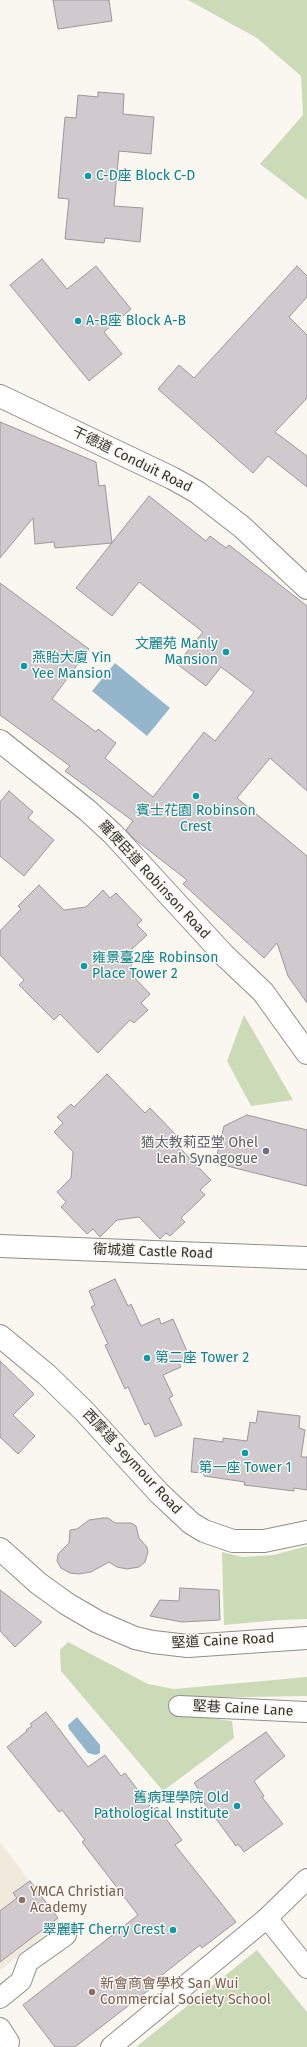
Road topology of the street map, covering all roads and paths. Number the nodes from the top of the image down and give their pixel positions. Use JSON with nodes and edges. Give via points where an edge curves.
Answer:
{"nodes":[{"id":1,"x":0,"y":396,"type":"edge"},
{"id":2,"x":307,"y":588,"type":"edge"},
{"id":3,"x":0,"y":741,"type":"edge"},
{"id":4,"x":307,"y":1053,"type":"edge"},
{"id":5,"x":0,"y":1246,"type":"edge"},
{"id":6,"x":307,"y":1258,"type":"edge"},
{"id":7,"x":0,"y":1336,"type":"edge"},
{"id":8,"x":307,"y":1532,"type":"edge"},
{"id":9,"x":0,"y":1549,"type":"edge"},
{"id":10,"x":307,"y":1638,"type":"edge"},
{"id":11,"x":179,"y":1706,"type":"dead end"},
{"id":12,"x":307,"y":1712,"type":"edge"},
{"id":13,"x":307,"y":1879,"type":"edge"},
{"id":14,"x":267,"y":1918,"type":"junction"},
{"id":15,"x":66,"y":1934,"type":"dead end"},
{"id":16,"x":307,"y":1968,"type":"edge"},
{"id":17,"x":0,"y":1998,"type":"edge"},
{"id":18,"x":111,"y":2047,"type":"edge"}],
"edges":[{"from":1,"to":2,"type":"street","name":"干德道 Conduit Road","via":[[197,492],[242,527]]},
{"from":3,"to":4,"type":"street","name":"羅便臣道 Robinson Road","via":[[87,810],[113,834],[224,955],[263,992]]},
{"from":5,"to":6,"type":"street","name":"衛城道 Castle Road"},
{"from":7,"to":8,"type":"street","name":"西摩道 Seymour Road","via":[[47,1374],[159,1493],[191,1523],[211,1534],[233,1541],[264,1541]]},
{"from":9,"to":10,"type":"street","name":"堅道 Caine Road","via":[[38,1583],[67,1604],[98,1622],[135,1638],[188,1646]]},
{"from":11,"to":12,"type":"street","name":"堅巷 Caine Lane"},
{"from":13,"to":14,"type":"street"},
{"from":14,"to":16,"type":"street"},
{"from":14,"to":18,"type":"street"},
{"from":15,"to":17,"type":"street","via":[[28,1962],[21,1981]]}]}
